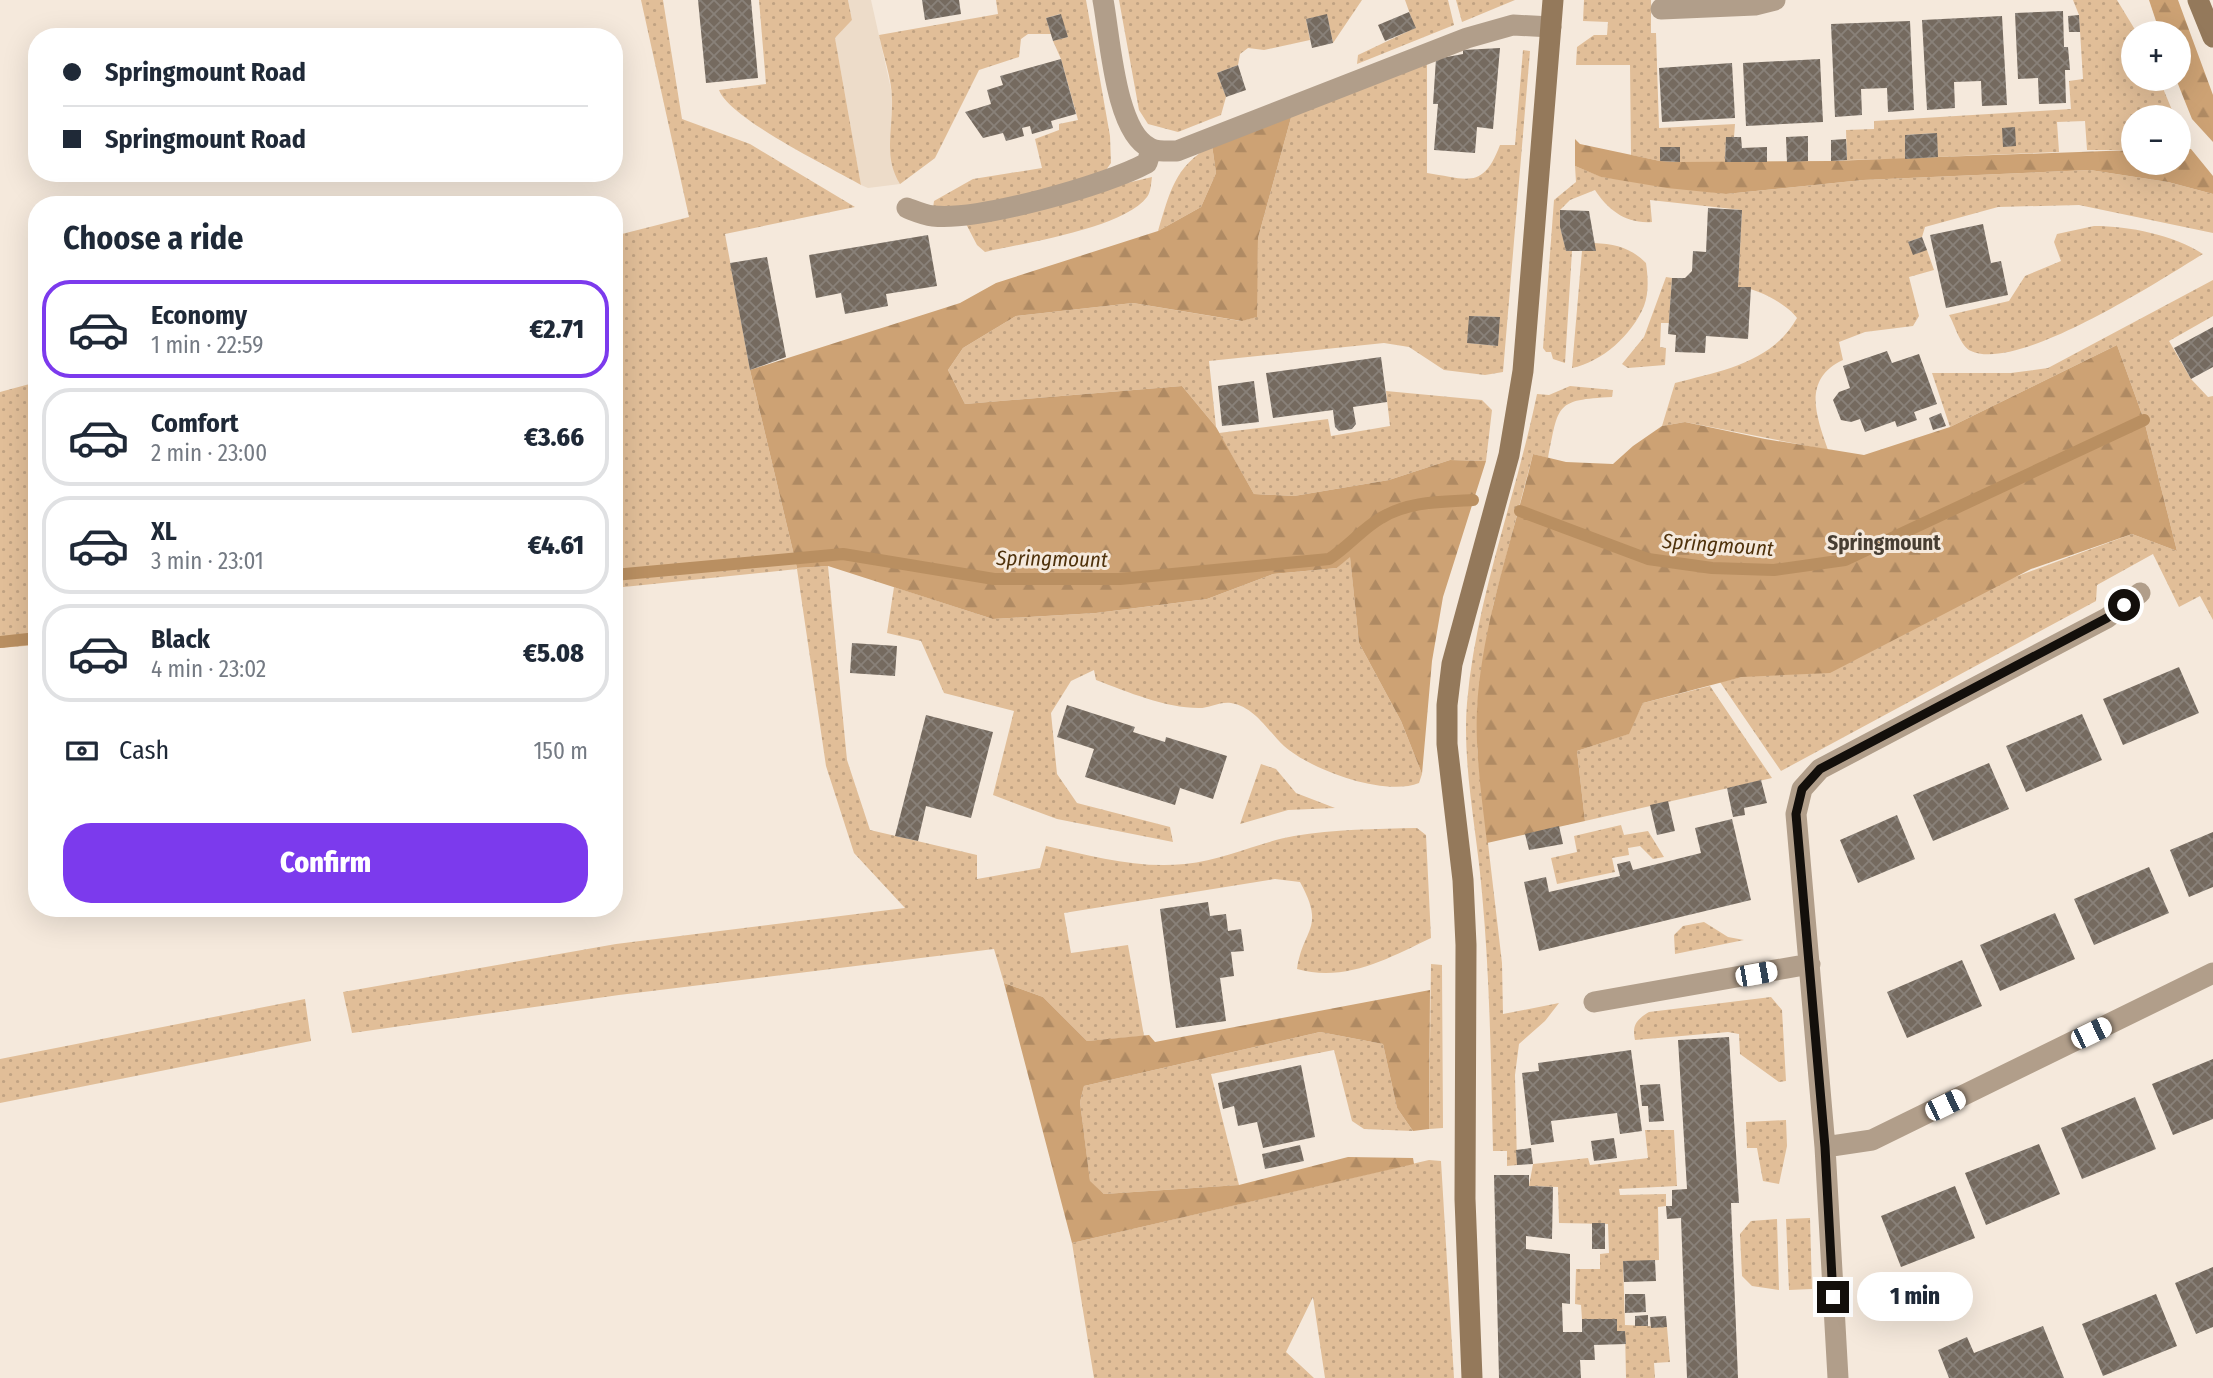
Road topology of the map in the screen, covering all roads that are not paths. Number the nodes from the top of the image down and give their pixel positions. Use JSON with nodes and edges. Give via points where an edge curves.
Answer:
{"nodes":[{"id":1,"x":1104,"y":0,"type":"edge"},
{"id":2,"x":1553,"y":0,"type":"edge"},
{"id":3,"x":1775,"y":0,"type":"edge"},
{"id":4,"x":2198,"y":0,"type":"edge"},
{"id":5,"x":1661,"y":9,"type":"dead end"},
{"id":6,"x":1550,"y":27,"type":"junction"},
{"id":7,"x":2213,"y":37,"type":"edge"},
{"id":8,"x":1151,"y":150,"type":"junction"},
{"id":9,"x":907,"y":208,"type":"dead end"},
{"id":10,"x":2140,"y":593,"type":"dead end"},
{"id":11,"x":1810,"y":964,"type":"junction"},
{"id":12,"x":2213,"y":973,"type":"edge"},
{"id":13,"x":1594,"y":1002,"type":"dead end"},
{"id":14,"x":1825,"y":1147,"type":"junction"},
{"id":15,"x":1472,"y":1378,"type":"edge"},
{"id":16,"x":1838,"y":1378,"type":"edge"}],
"edges":[{"from":1,"to":8,"type":"street","via":[[1124,116],[1139,141]]},
{"from":2,"to":6,"type":"main road"},
{"from":3,"to":5,"type":"street"},
{"from":4,"to":7,"type":"main road"},
{"from":6,"to":8,"type":"street","via":[[1513,25],[1467,38],[1177,152]]},
{"from":6,"to":15,"type":"main road","via":[[1523,371],[1509,454],[1451,664],[1447,705],[1466,945],[1465,1199]]},
{"from":8,"to":9,"type":"street","via":[[1147,163],[1123,177],[1045,198],[964,215],[933,216]]},
{"from":10,"to":11,"type":"street","via":[[2107,618],[1820,769],[1802,789],[1796,814]]},
{"from":11,"to":13,"type":"street"},
{"from":11,"to":14,"type":"street"},
{"from":12,"to":14,"type":"street","via":[[1872,1140]]},
{"from":14,"to":16,"type":"street"}]}
